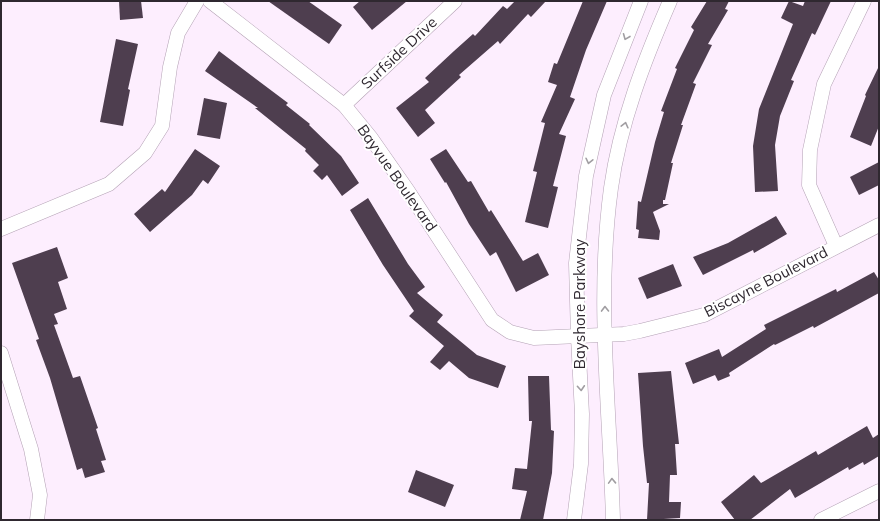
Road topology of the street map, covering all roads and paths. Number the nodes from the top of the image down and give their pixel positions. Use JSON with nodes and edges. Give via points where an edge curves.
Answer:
{"nodes":[{"id":1,"x":197,"y":1,"type":"edge"},
{"id":2,"x":210,"y":1,"type":"edge"},
{"id":3,"x":455,"y":1,"type":"edge"},
{"id":4,"x":641,"y":1,"type":"edge"},
{"id":5,"x":670,"y":1,"type":"edge"},
{"id":6,"x":864,"y":1,"type":"edge"},
{"id":7,"x":344,"y":104,"type":"junction"},
{"id":8,"x":879,"y":225,"type":"edge"},
{"id":9,"x":1,"y":229,"type":"edge"},
{"id":10,"x":836,"y":246,"type":"junction"},
{"id":11,"x":606,"y":335,"type":"junction"},
{"id":12,"x":578,"y":337,"type":"junction"},
{"id":13,"x":1,"y":353,"type":"edge"},
{"id":14,"x":879,"y":491,"type":"edge"},
{"id":15,"x":37,"y":520,"type":"edge"},
{"id":16,"x":574,"y":520,"type":"edge"},
{"id":17,"x":613,"y":520,"type":"edge"},
{"id":18,"x":821,"y":520,"type":"edge"}],
"edges":[{"from":1,"to":9,"type":"street","via":[[178,33],[170,67],[162,126],[145,153],[110,184]]},
{"from":2,"to":7,"type":"street","name":"Bayvue Boulevard"},
{"from":3,"to":7,"type":"street","name":"Surfside Drive"},
{"from":4,"to":12,"type":"street","name":"Bayshore Parkway","one_way":true,"via":[[604,95],[586,176],[576,263]]},
{"from":11,"to":5,"type":"street","name":"Bayshore Parkway","one_way":true,"via":[[604,271],[611,187],[630,101]]},
{"from":6,"to":10,"type":"street","via":[[824,84],[810,150],[809,185]]},
{"from":7,"to":12,"type":"street","name":"Bayvue Boulevard","via":[[408,191],[492,320],[510,332],[534,338]]},
{"from":8,"to":10,"type":"street","name":"Biscayne Boulevard"},
{"from":10,"to":11,"type":"street","name":"Biscayne Boulevard","via":[[704,315],[640,331]]},
{"from":11,"to":12,"type":"street","name":"Biscayne Boulevard"},
{"from":17,"to":11,"type":"street","name":"Bayshore Parkway","one_way":true},
{"from":12,"to":16,"type":"street","name":"Bayshore Parkway","one_way":true,"via":[[582,464]]},
{"from":13,"to":15,"type":"street","via":[[31,449],[40,495]]},
{"from":14,"to":18,"type":"street"}]}
